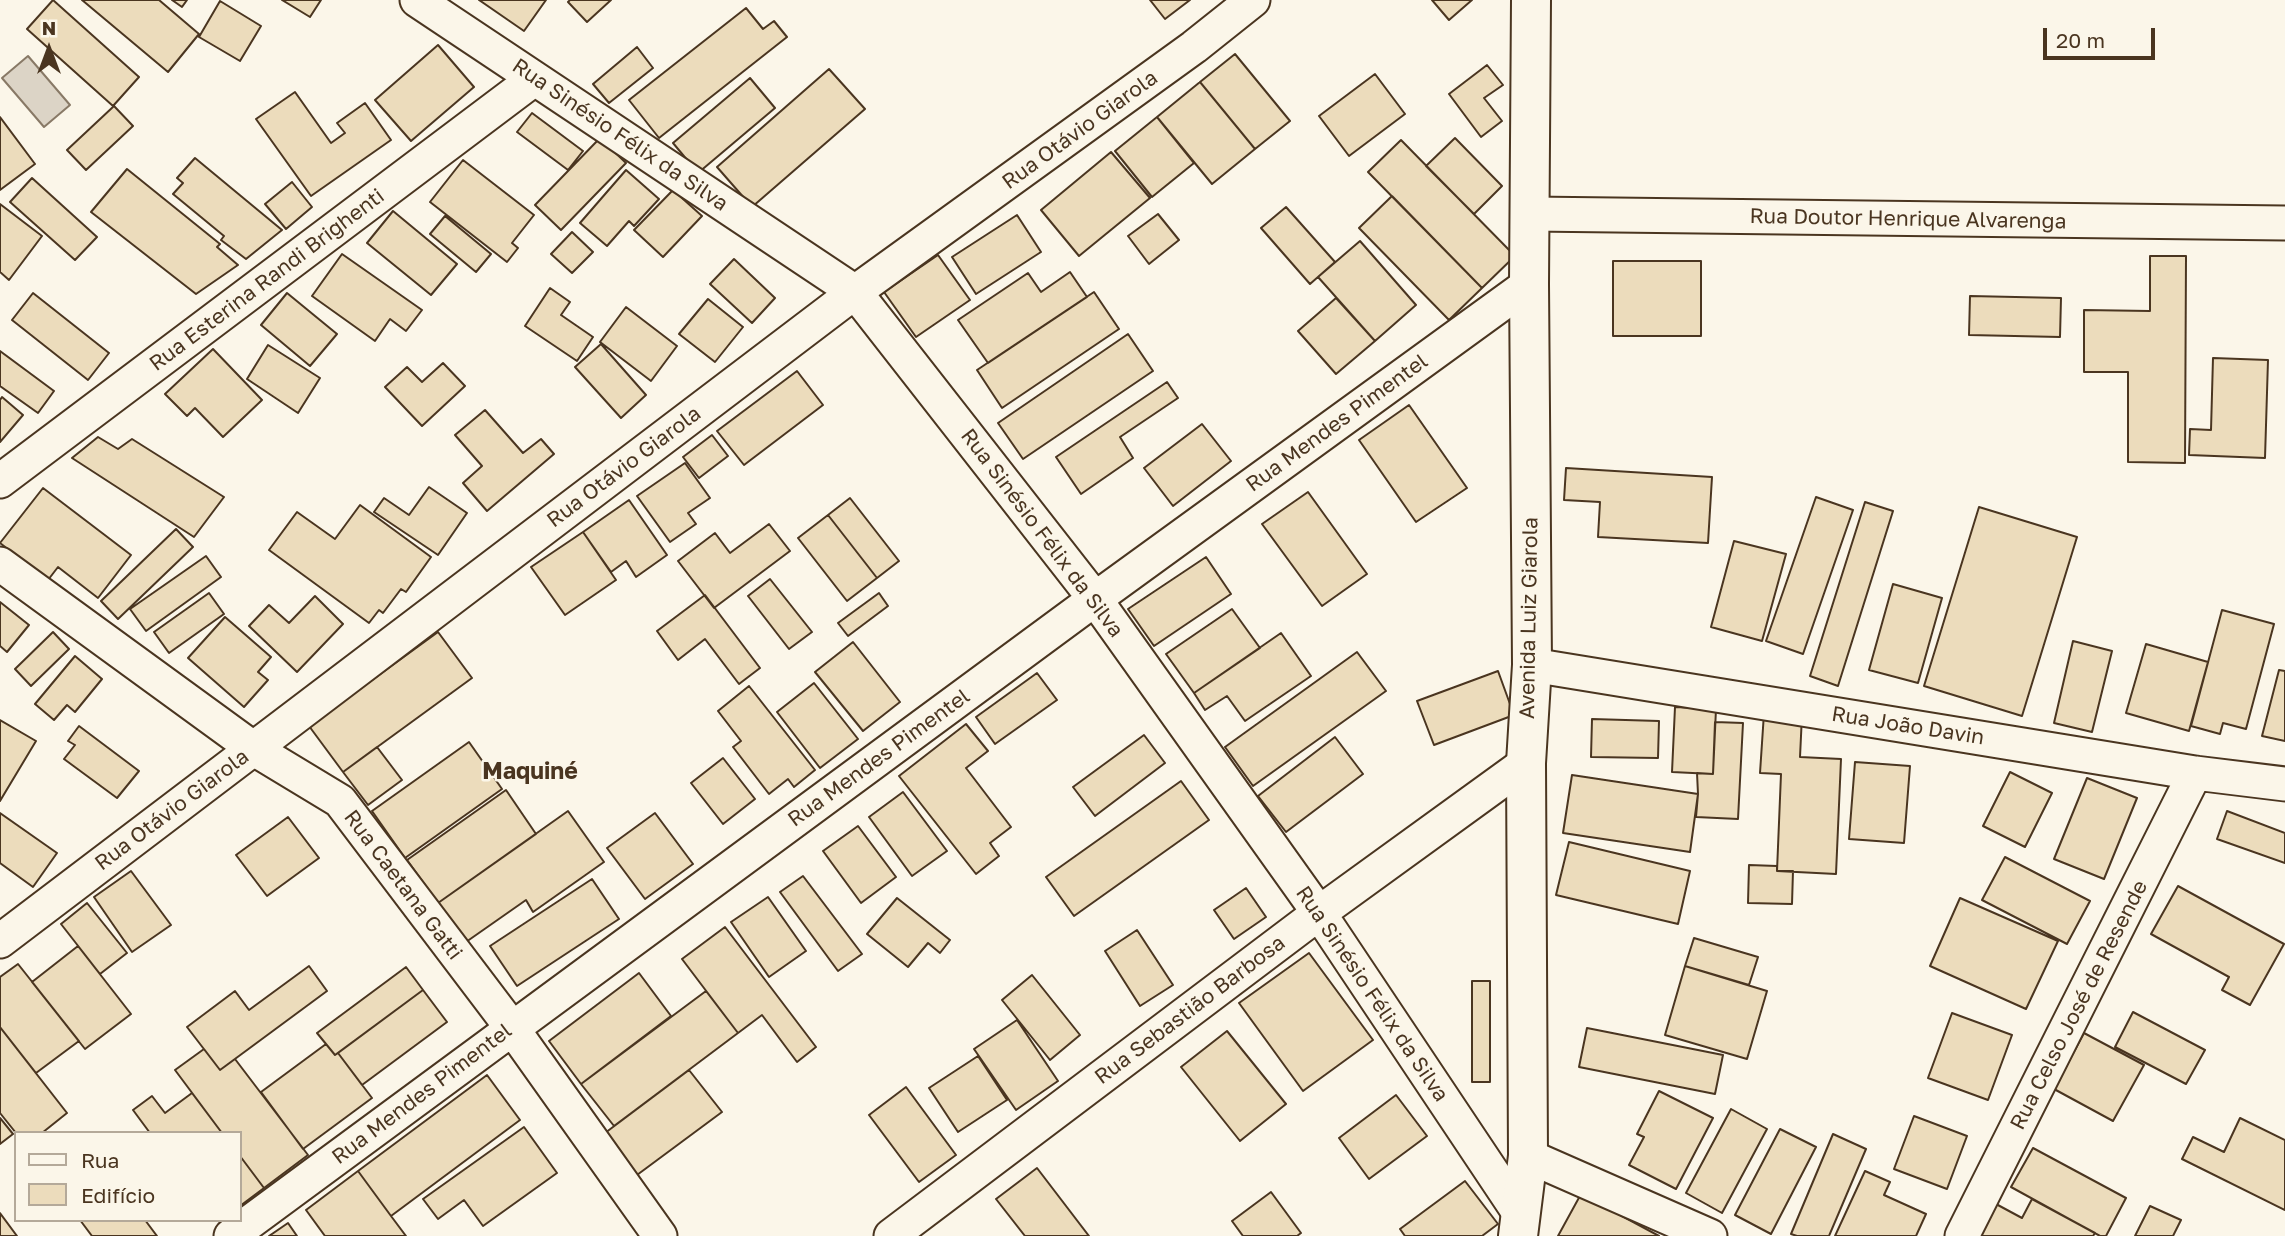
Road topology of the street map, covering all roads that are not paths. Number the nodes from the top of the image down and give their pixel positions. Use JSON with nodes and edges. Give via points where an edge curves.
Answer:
{"nodes":[{"id":1,"x":417,"y":0,"type":"edge"},
{"id":2,"x":1253,"y":0,"type":"edge"},
{"id":3,"x":1531,"y":0,"type":"edge"},
{"id":4,"x":534,"y":79,"type":"junction"},
{"id":5,"x":1531,"y":214,"type":"junction"},
{"id":6,"x":2285,"y":223,"type":"edge"},
{"id":7,"x":1529,"y":284,"type":"junction"},
{"id":8,"x":855,"y":292,"type":"junction"},
{"id":9,"x":0,"y":481,"type":"edge"},
{"id":10,"x":0,"y":564,"type":"edge"},
{"id":11,"x":1095,"y":599,"type":"junction"},
{"id":12,"x":1532,"y":665,"type":"junction"},
{"id":13,"x":254,"y":748,"type":"junction"},
{"id":14,"x":1525,"y":763,"type":"junction"},
{"id":15,"x":2195,"y":773,"type":"junction"},
{"id":16,"x":2285,"y":784,"type":"edge"},
{"id":17,"x":1318,"y":913,"type":"junction"},
{"id":18,"x":0,"y":941,"type":"edge"},
{"id":19,"x":512,"y":1028,"type":"junction"},
{"id":20,"x":1528,"y":1156,"type":"junction"},
{"id":21,"x":1519,"y":1225,"type":"edge"},
{"id":22,"x":231,"y":1236,"type":"edge"},
{"id":23,"x":660,"y":1236,"type":"edge"},
{"id":24,"x":891,"y":1236,"type":"edge"},
{"id":25,"x":1710,"y":1236,"type":"edge"},
{"id":26,"x":1962,"y":1236,"type":"edge"}],
"edges":[{"from":1,"to":4,"type":"street","name":"Rua Sinésio Félix da Silva"},
{"from":2,"to":8,"type":"street","name":"Rua Otávio Giarola"},
{"from":3,"to":5,"type":"street","name":"Avenida Luiz Giarola"},
{"from":4,"to":8,"type":"street","name":"Rua Sinésio Félix da Silva"},
{"from":4,"to":9,"type":"street","name":"Rua Esterina Randi Brighenti"},
{"from":5,"to":6,"type":"street","name":"Rua Doutor Henrique Alvarenga"},
{"from":5,"to":7,"type":"street","name":"Avenida Luiz Giarola"},
{"from":7,"to":11,"type":"street","name":"Rua Mendes Pimentel"},
{"from":7,"to":12,"type":"street","name":"Avenida Luiz Giarola"},
{"from":8,"to":11,"type":"street","name":"Rua Sinésio Félix da Silva"},
{"from":8,"to":13,"type":"street","name":"Rua Otávio Giarola"},
{"from":10,"to":13,"type":"street","name":"Rua Caetana Gatti"},
{"from":11,"to":17,"type":"street","name":"Rua Sinésio Félix da Silva"},
{"from":11,"to":19,"type":"street","name":"Rua Mendes Pimentel"},
{"from":12,"to":14,"type":"street","name":"Avenida Luiz Giarola"},
{"from":12,"to":15,"type":"street","name":"Rua João Davin"},
{"from":13,"to":18,"type":"street","name":"Rua Otávio Giarola"},
{"from":13,"to":19,"type":"street","name":"Rua Caetana Gatti","via":[[340,801]]},
{"from":14,"to":17,"type":"street","name":"Rua Sebastião Barbosa"},
{"from":14,"to":20,"type":"street","name":"Avenida Luiz Giarola"},
{"from":15,"to":16,"type":"street","name":"Rua João Davin"},
{"from":15,"to":26,"type":"street","name":"Rua Celso José de Resende"},
{"from":17,"to":21,"type":"street","name":"Rua Sinésio Félix da Silva"},
{"from":17,"to":24,"type":"street","name":"Rua Sebastião Barbosa"},
{"from":19,"to":22,"type":"street","name":"Rua Mendes Pimentel"},
{"from":19,"to":23,"type":"street","name":"Rua Caetana Gatti"},
{"from":20,"to":21,"type":"street","name":"Avenida Luiz Giarola"},
{"from":20,"to":25,"type":"street"}]}
